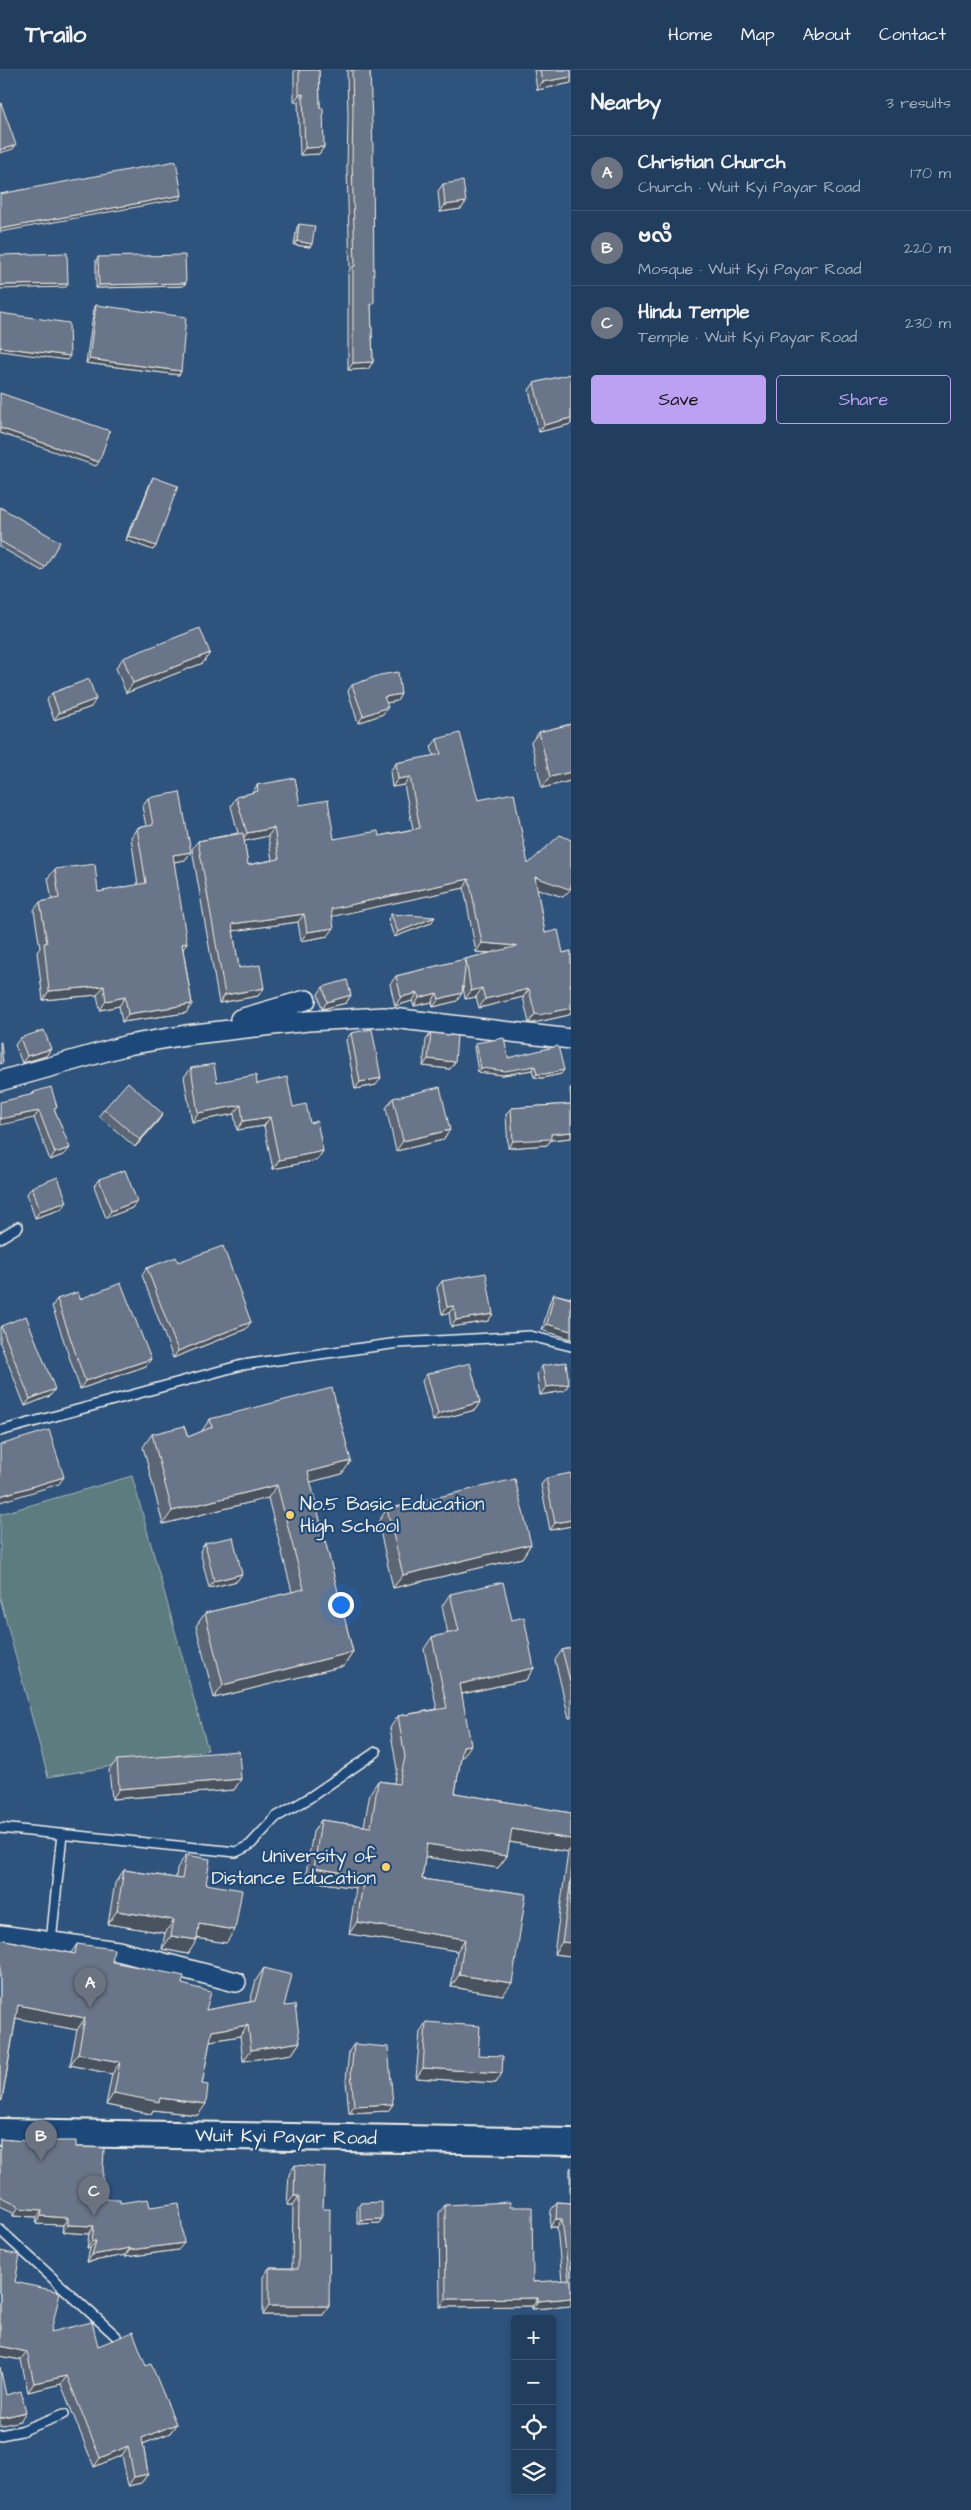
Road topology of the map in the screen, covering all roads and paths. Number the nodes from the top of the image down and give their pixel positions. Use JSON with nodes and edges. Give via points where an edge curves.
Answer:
{"nodes":[{"id":1,"x":306,"y":1000,"type":"dead end"},
{"id":2,"x":186,"y":1035,"type":"junction"},
{"id":3,"x":571,"y":1039,"type":"edge"},
{"id":4,"x":0,"y":1081,"type":"edge"},
{"id":5,"x":18,"y":1227,"type":"dead end"},
{"id":6,"x":0,"y":1238,"type":"edge"},
{"id":7,"x":571,"y":1346,"type":"edge"},
{"id":8,"x":0,"y":1431,"type":"edge"},
{"id":9,"x":376,"y":1752,"type":"dead end"},
{"id":10,"x":0,"y":1828,"type":"edge"},
{"id":11,"x":62,"y":1834,"type":"junction"},
{"id":12,"x":0,"y":1935,"type":"edge"},
{"id":13,"x":51,"y":1942,"type":"junction"},
{"id":14,"x":236,"y":1982,"type":"dead end"},
{"id":15,"x":0,"y":2132,"type":"edge"},
{"id":16,"x":571,"y":2142,"type":"edge"},
{"id":17,"x":0,"y":2230,"type":"edge"},
{"id":18,"x":116,"y":2336,"type":"dead end"},
{"id":19,"x":64,"y":2414,"type":"dead end"},
{"id":20,"x":0,"y":2435,"type":"edge"}],
"edges":[{"from":1,"to":2,"type":"street"},
{"from":2,"to":3,"type":"street","via":[[308,1021],[384,1017]]},
{"from":2,"to":4,"type":"street","via":[[128,1045]]},
{"from":5,"to":6,"type":"lane"},
{"from":7,"to":8,"type":"lane","via":[[530,1336],[398,1343],[242,1365]]},
{"from":9,"to":11,"type":"lane","via":[[276,1817],[250,1845],[236,1852]]},
{"from":10,"to":11,"type":"lane"},
{"from":11,"to":13,"type":"lane"},
{"from":12,"to":13,"type":"street"},
{"from":13,"to":14,"type":"street","via":[[118,1951]]},
{"from":15,"to":16,"type":"street","name":"Wuit Kyi Payar Road"},
{"from":17,"to":18,"type":"lane"},
{"from":19,"to":20,"type":"lane","via":[[21,2431]]}]}
